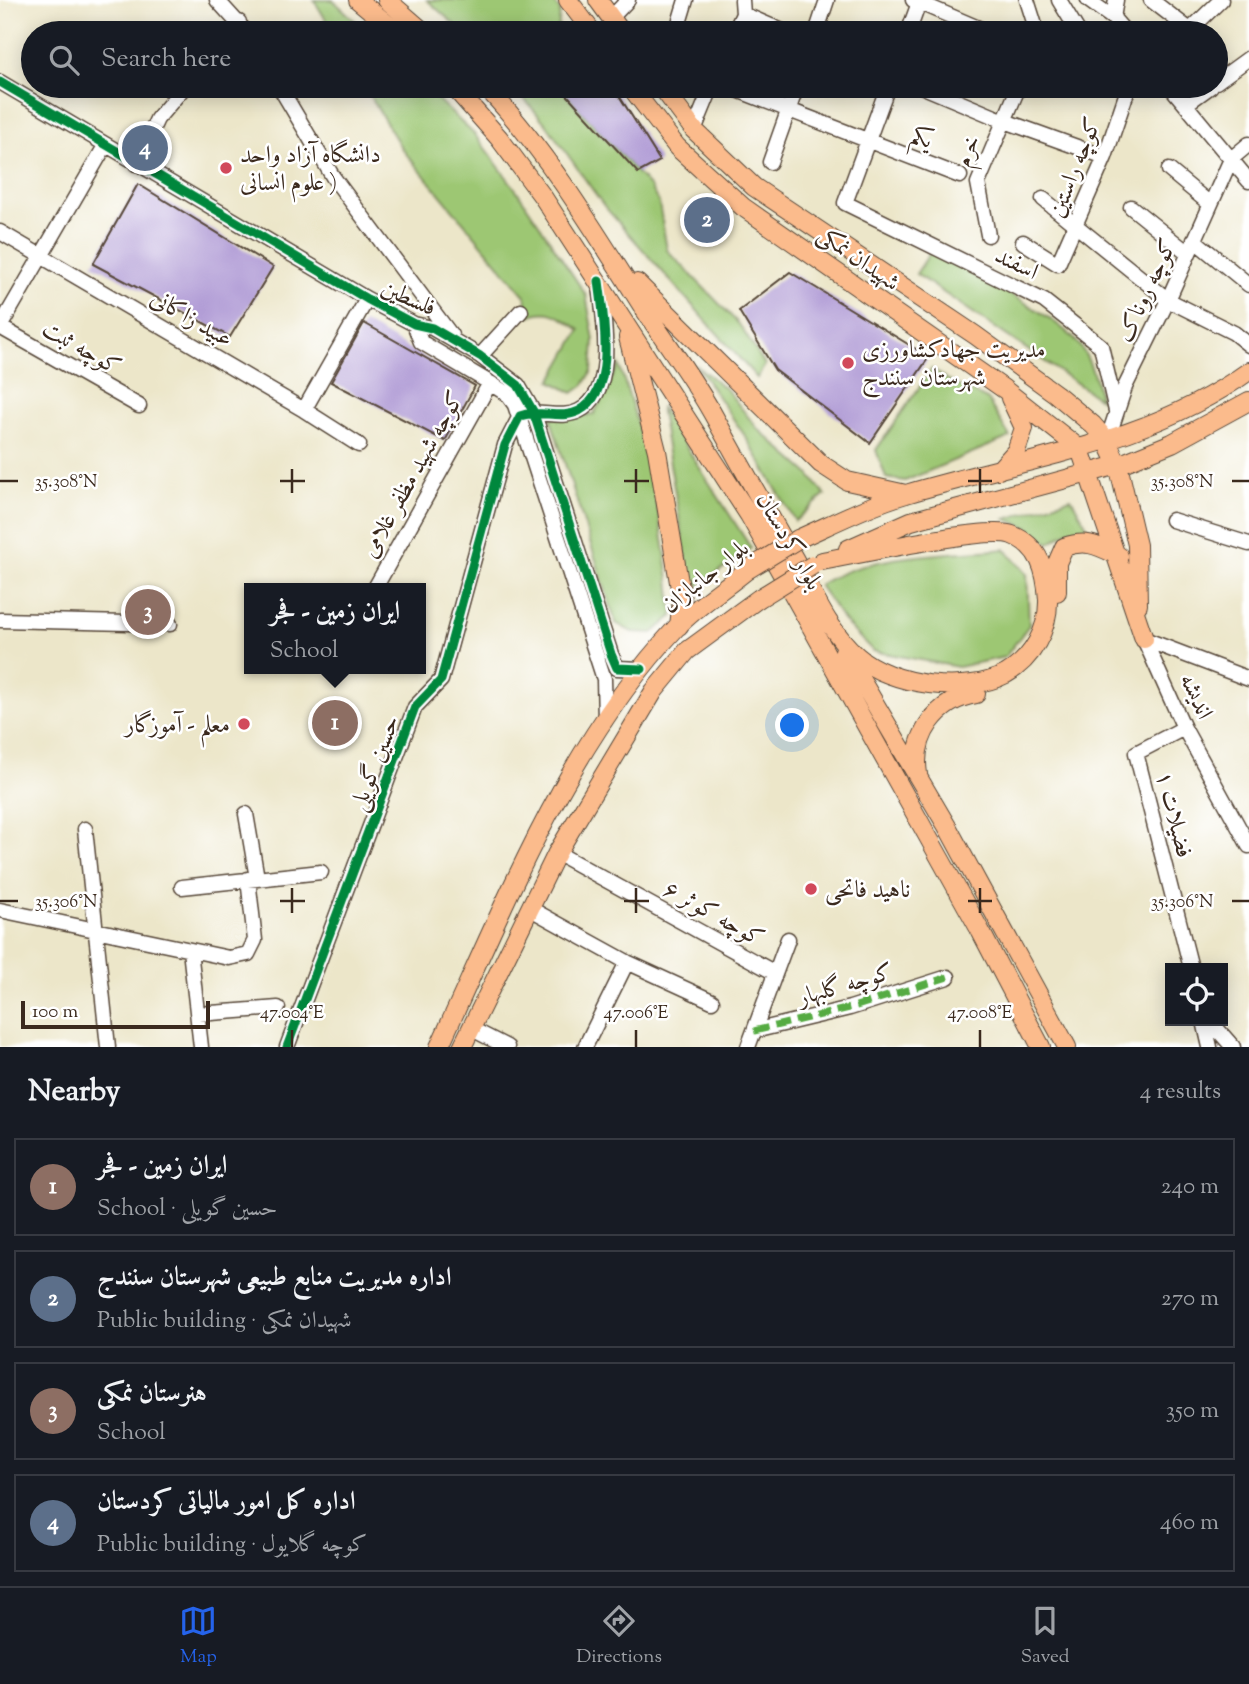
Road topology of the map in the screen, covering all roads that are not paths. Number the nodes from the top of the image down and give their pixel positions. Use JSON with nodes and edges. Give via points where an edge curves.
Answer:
{"nodes":[{"id":1,"x":217,"y":0,"type":"edge"},
{"id":2,"x":358,"y":0,"type":"edge"},
{"id":3,"x":387,"y":0,"type":"edge"},
{"id":4,"x":568,"y":0,"type":"edge"},
{"id":5,"x":597,"y":0,"type":"edge"},
{"id":6,"x":628,"y":0,"type":"edge"},
{"id":7,"x":686,"y":0,"type":"edge"},
{"id":8,"x":827,"y":0,"type":"edge"},
{"id":9,"x":1027,"y":0,"type":"edge"},
{"id":10,"x":1059,"y":0,"type":"edge"},
{"id":11,"x":1088,"y":0,"type":"edge"},
{"id":12,"x":1116,"y":0,"type":"edge"},
{"id":13,"x":1151,"y":0,"type":"edge"},
{"id":14,"x":1221,"y":0,"type":"edge"},
{"id":15,"x":917,"y":1,"type":"edge"},
{"id":16,"x":742,"y":7,"type":"edge"},
{"id":17,"x":611,"y":18,"type":"junction"},
{"id":18,"x":1113,"y":18,"type":"junction"},
{"id":19,"x":233,"y":21,"type":"edge"},
{"id":20,"x":383,"y":21,"type":"edge"},
{"id":21,"x":411,"y":21,"type":"edge"},
{"id":22,"x":584,"y":21,"type":"edge"},
{"id":23,"x":613,"y":21,"type":"edge"},
{"id":24,"x":680,"y":21,"type":"edge"},
{"id":25,"x":766,"y":21,"type":"edge"},
{"id":26,"x":820,"y":21,"type":"edge"},
{"id":27,"x":911,"y":21,"type":"edge"},
{"id":28,"x":963,"y":21,"type":"edge"},
{"id":29,"x":1034,"y":21,"type":"edge"},
{"id":30,"x":1072,"y":21,"type":"edge"},
{"id":31,"x":1116,"y":21,"type":"edge"},
{"id":32,"x":1175,"y":21,"type":"edge"},
{"id":33,"x":1199,"y":21,"type":"edge"},
{"id":34,"x":1249,"y":58,"type":"edge"},
{"id":35,"x":1228,"y":73,"type":"edge"},
{"id":36,"x":0,"y":82,"type":"edge"},
{"id":37,"x":21,"y":95,"type":"edge"},
{"id":38,"x":26,"y":98,"type":"edge"},
{"id":39,"x":175,"y":98,"type":"edge"},
{"id":40,"x":286,"y":98,"type":"edge"},
{"id":41,"x":463,"y":98,"type":"edge"},
{"id":42,"x":494,"y":98,"type":"edge"},
{"id":43,"x":639,"y":98,"type":"edge"},
{"id":44,"x":670,"y":98,"type":"edge"},
{"id":45,"x":707,"y":98,"type":"edge"},
{"id":46,"x":759,"y":98,"type":"edge"},
{"id":47,"x":793,"y":98,"type":"edge"},
{"id":48,"x":884,"y":98,"type":"edge"},
{"id":49,"x":950,"y":98,"type":"edge"},
{"id":50,"x":1013,"y":98,"type":"edge"},
{"id":51,"x":1125,"y":98,"type":"edge"},
{"id":52,"x":1180,"y":98,"type":"edge"},
{"id":53,"x":1194,"y":98,"type":"edge"},
{"id":54,"x":1185,"y":104,"type":"junction"},
{"id":55,"x":789,"y":109,"type":"junction"},
{"id":56,"x":1002,"y":120,"type":"junction"},
{"id":57,"x":694,"y":130,"type":"junction"},
{"id":58,"x":868,"y":141,"type":"junction"},
{"id":59,"x":1249,"y":144,"type":"edge"},
{"id":60,"x":105,"y":146,"type":"junction"},
{"id":61,"x":1105,"y":157,"type":"junction"},
{"id":62,"x":1231,"y":159,"type":"junction"},
{"id":63,"x":770,"y":162,"type":"dead end"},
{"id":64,"x":136,"y":164,"type":"junction"},
{"id":65,"x":1169,"y":170,"type":"dead end"},
{"id":66,"x":960,"y":176,"type":"dead end"},
{"id":67,"x":1249,"y":181,"type":"edge"},
{"id":68,"x":1043,"y":199,"type":"dead end"},
{"id":69,"x":1210,"y":204,"type":"junction"},
{"id":70,"x":1131,"y":207,"type":"dead end"},
{"id":71,"x":1077,"y":223,"type":"junction"},
{"id":72,"x":0,"y":232,"type":"edge"},
{"id":73,"x":988,"y":235,"type":"dead end"},
{"id":74,"x":1023,"y":242,"type":"dead end"},
{"id":75,"x":1191,"y":246,"type":"junction"},
{"id":76,"x":41,"y":256,"type":"junction"},
{"id":77,"x":620,"y":267,"type":"junction"},
{"id":78,"x":599,"y":281,"type":"junction"},
{"id":79,"x":1249,"y":285,"type":"edge"},
{"id":80,"x":367,"y":299,"type":"junction"},
{"id":81,"x":1168,"y":300,"type":"junction"},
{"id":82,"x":521,"y":311,"type":"dead end"},
{"id":83,"x":624,"y":323,"type":"junction"},
{"id":84,"x":414,"y":324,"type":"junction"},
{"id":85,"x":454,"y":339,"type":"junction"},
{"id":86,"x":1249,"y":345,"type":"edge"},
{"id":87,"x":607,"y":347,"type":"junction"},
{"id":88,"x":480,"y":356,"type":"junction"},
{"id":89,"x":1249,"y":371,"type":"edge"},
{"id":90,"x":490,"y":383,"type":"junction"},
{"id":91,"x":1004,"y":389,"type":"junction"},
{"id":92,"x":1249,"y":401,"type":"edge"},
{"id":93,"x":139,"y":406,"type":"dead end"},
{"id":94,"x":304,"y":410,"type":"junction"},
{"id":95,"x":1116,"y":411,"type":"junction"},
{"id":96,"x":526,"y":413,"type":"junction"},
{"id":97,"x":1107,"y":441,"type":"junction"},
{"id":98,"x":359,"y":445,"type":"dead end"},
{"id":99,"x":1080,"y":449,"type":"junction"},
{"id":100,"x":1118,"y":466,"type":"junction"},
{"id":101,"x":997,"y":471,"type":"junction"},
{"id":102,"x":1090,"y":474,"type":"junction"},
{"id":103,"x":906,"y":494,"type":"junction"},
{"id":104,"x":1172,"y":520,"type":"dead end"},
{"id":105,"x":1249,"y":544,"type":"edge"},
{"id":106,"x":1137,"y":545,"type":"junction"},
{"id":107,"x":1113,"y":553,"type":"junction"},
{"id":108,"x":817,"y":563,"type":"junction"},
{"id":109,"x":378,"y":583,"type":"edge"},
{"id":110,"x":0,"y":620,"type":"edge"},
{"id":111,"x":170,"y":624,"type":"dead end"},
{"id":112,"x":679,"y":626,"type":"junction"},
{"id":113,"x":831,"y":628,"type":"junction"},
{"id":114,"x":1144,"y":639,"type":"junction"},
{"id":115,"x":642,"y":669,"type":"junction"},
{"id":116,"x":1249,"y":679,"type":"edge"},
{"id":117,"x":605,"y":721,"type":"junction"},
{"id":118,"x":1184,"y":728,"type":"junction"},
{"id":119,"x":919,"y":778,"type":"junction"},
{"id":120,"x":246,"y":814,"type":"dead end"},
{"id":121,"x":948,"y":828,"type":"junction"},
{"id":122,"x":85,"y":829,"type":"dead end"},
{"id":123,"x":929,"y":839,"type":"junction"},
{"id":124,"x":1249,"y":846,"type":"edge"},
{"id":125,"x":557,"y":853,"type":"junction"},
{"id":126,"x":320,"y":872,"type":"dead end"},
{"id":127,"x":253,"y":879,"type":"junction"},
{"id":128,"x":182,"y":887,"type":"dead end"},
{"id":129,"x":529,"y":908,"type":"junction"},
{"id":130,"x":0,"y":910,"type":"edge"},
{"id":131,"x":96,"y":929,"type":"junction"},
{"id":132,"x":788,"y":939,"type":"dead end"},
{"id":133,"x":190,"y":950,"type":"junction"},
{"id":134,"x":627,"y":962,"type":"junction"},
{"id":135,"x":1190,"y":963,"type":"edge"},
{"id":136,"x":775,"y":973,"type":"junction"},
{"id":137,"x":948,"y":977,"type":"dead end"},
{"id":138,"x":712,"y":1001,"type":"dead end"},
{"id":139,"x":278,"y":1008,"type":"dead end"},
{"id":140,"x":198,"y":1014,"type":"junction"},
{"id":141,"x":1205,"y":1026,"type":"edge"},
{"id":142,"x":1214,"y":1026,"type":"edge"},
{"id":143,"x":470,"y":1028,"type":"junction"},
{"id":144,"x":754,"y":1031,"type":"junction"},
{"id":145,"x":108,"y":1047,"type":"edge"},
{"id":146,"x":201,"y":1047,"type":"edge"},
{"id":147,"x":286,"y":1047,"type":"edge"},
{"id":148,"x":439,"y":1047,"type":"edge"},
{"id":149,"x":462,"y":1047,"type":"edge"},
{"id":150,"x":507,"y":1047,"type":"edge"},
{"id":151,"x":585,"y":1047,"type":"edge"},
{"id":152,"x":748,"y":1047,"type":"edge"},
{"id":153,"x":1041,"y":1047,"type":"edge"},
{"id":154,"x":1068,"y":1047,"type":"edge"},
{"id":155,"x":1210,"y":1047,"type":"edge"},
{"id":156,"x":1233,"y":1047,"type":"edge"}],
"edges":[{"from":1,"to":19,"type":"street"},
{"from":2,"to":20,"type":"main road"},
{"from":3,"to":21,"type":"main road"},
{"from":4,"to":22,"type":"main road"},
{"from":5,"to":17,"type":"main road"},
{"from":6,"to":17,"type":"street"},
{"from":7,"to":24,"type":"street"},
{"from":8,"to":26,"type":"street"},
{"from":9,"to":29,"type":"street"},
{"from":10,"to":30,"type":"street"},
{"from":11,"to":18,"type":"street"},
{"from":12,"to":18,"type":"street"},
{"from":13,"to":32,"type":"street"},
{"from":14,"to":33,"type":"street"},
{"from":15,"to":27,"type":"street"},
{"from":15,"to":28,"type":"street"},
{"from":16,"to":25,"type":"street"},
{"from":17,"to":23,"type":"main road"},
{"from":18,"to":31,"type":"street"},
{"from":34,"to":35,"type":"street"},
{"from":36,"to":37,"type":"street","name":"فلسطین"},
{"from":38,"to":60,"type":"street","name":"فلسطین"},
{"from":39,"to":64,"type":"street","via":[[157,119]]},
{"from":40,"to":85,"type":"street","via":[[333,177]]},
{"from":41,"to":78,"type":"main road","name":"بلوار کردستان","via":[[507,148]]},
{"from":42,"to":77,"type":"main road","name":"بلوار کردستان"},
{"from":43,"to":91,"type":"main road","name":"شهیدان نمکی","via":[[677,147],[743,207]]},
{"from":44,"to":57,"type":"main road","name":"شهیدان نمکی"},
{"from":45,"to":57,"type":"street"},
{"from":46,"to":55,"type":"street","name":"یکم"},
{"from":47,"to":55,"type":"street"},
{"from":48,"to":58,"type":"street"},
{"from":49,"to":56,"type":"street"},
{"from":50,"to":56,"type":"street","name":"خرم"},
{"from":51,"to":61,"type":"street","name":"کوچه راستین"},
{"from":52,"to":54,"type":"street"},
{"from":53,"to":54,"type":"street"},
{"from":54,"to":62,"type":"street"},
{"from":55,"to":58,"type":"street","name":"یکم"},
{"from":55,"to":63,"type":"street"},
{"from":56,"to":61,"type":"street"},
{"from":56,"to":73,"type":"street","name":"خرم","via":[[978,183]]},
{"from":57,"to":97,"type":"main road","name":"شهیدان نمکی","via":[[754,187],[985,342],[1056,394]]},
{"from":58,"to":66,"type":"street","name":"یکم"},
{"from":58,"to":95,"type":"street","name":"اسفند","via":[[845,203],[1044,302],[1101,345]]},
{"from":59,"to":62,"type":"street"},
{"from":60,"to":64,"type":"street","name":"فلسطین"},
{"from":60,"to":76,"type":"street","name":"کوچه ثبت"},
{"from":61,"to":71,"type":"street","name":"کوچه راستین"},
{"from":62,"to":67,"type":"street"},
{"from":62,"to":69,"type":"street","name":"کوچه روناک"},
{"from":64,"to":80,"type":"street","name":"فلسطین"},
{"from":65,"to":69,"type":"street"},
{"from":68,"to":71,"type":"street"},
{"from":69,"to":75,"type":"street","name":"کوچه روناک"},
{"from":70,"to":75,"type":"street"},
{"from":71,"to":74,"type":"street","name":"کوچه راستین","via":[[1058,264]]},
{"from":71,"to":81,"type":"street"},
{"from":72,"to":76,"type":"street","name":"عبید زاکانی"},
{"from":75,"to":79,"type":"street"},
{"from":75,"to":81,"type":"street","name":"کوچه روناک"},
{"from":76,"to":93,"type":"street","name":"کوچه ثبت","via":[[0,327]]},
{"from":76,"to":94,"type":"street","name":"عبید زاکانی"},
{"from":77,"to":103,"type":"main road","via":[[821,464],[847,481]]},
{"from":77,"to":113,"type":"main road","name":"بلوار کردستان","via":[[711,411]]},
{"from":78,"to":83,"type":"main road","name":"بلوار کردستان"},
{"from":78,"to":87,"type":"street"},
{"from":80,"to":84,"type":"street","name":"فلسطین"},
{"from":80,"to":94,"type":"street"},
{"from":81,"to":86,"type":"street"},
{"from":81,"to":95,"type":"street","name":"کوچه روناک"},
{"from":82,"to":88,"type":"street"},
{"from":83,"to":87,"type":"street"},
{"from":83,"to":112,"type":"main road","via":[[657,451],[682,600]]},
{"from":83,"to":123,"type":"main road","name":"بلوار کردستان","via":[[749,515]]},
{"from":84,"to":85,"type":"street","name":"فلسطین"},
{"from":84,"to":90,"type":"street","name":"فلسطین","via":[[421,342]]},
{"from":85,"to":88,"type":"street","name":"فلسطین"},
{"from":87,"to":96,"type":"street","via":[[602,376],[579,411]]},
{"from":88,"to":96,"type":"street","name":"فلسطین","via":[[518,385]]},
{"from":89,"to":97,"type":"main road","name":"بلوار جانبازان","via":[[1209,397]]},
{"from":90,"to":96,"type":"street","name":"فلسطین"},
{"from":90,"to":109,"type":"street","name":"کوچه شهید مظفر غلامی"},
{"from":91,"to":99,"type":"main road","name":"شهیدان نمکی"},
{"from":91,"to":101,"type":"main road","via":[[1024,428],[1013,457]]},
{"from":92,"to":100,"type":"main road","name":"بلوار جانبازان"},
{"from":94,"to":98,"type":"street","name":"عبید زاکانی"},
{"from":95,"to":97,"type":"street","name":"کوچه روناک"},
{"from":96,"to":115,"type":"street","name":"فلسطین","via":[[617,668]]},
{"from":96,"to":117,"type":"street","name":"فلسطین","via":[[604,679]]},
{"from":96,"to":147,"type":"street","name":"حسین گویلی","via":[[498,463],[441,680],[415,707]]},
{"from":97,"to":99,"type":"main road","name":"بلوار جانبازان"},
{"from":97,"to":100,"type":"main road","name":"اندیشه"},
{"from":99,"to":101,"type":"main road","name":"بلوار جانبازان"},
{"from":99,"to":102,"type":"main road","name":"اندیشه"},
{"from":100,"to":102,"type":"main road","name":"بلوار جانبازان"},
{"from":100,"to":106,"type":"main road","name":"اندیشه"},
{"from":101,"to":103,"type":"main road","name":"بلوار جانبازان"},
{"from":102,"to":107,"type":"main road","name":"اندیشه"},
{"from":102,"to":108,"type":"main road","name":"بلوار جانبازان","via":[[911,521]]},
{"from":103,"to":112,"type":"main road","name":"بلوار جانبازان","bridge":true,"via":[[798,539],[747,570]]},
{"from":104,"to":105,"type":"street"},
{"from":106,"to":107,"type":"main road","via":[[1130,555]]},
{"from":106,"to":114,"type":"main road","name":"اندیشه","via":[[1138,606]]},
{"from":107,"to":114,"type":"main road","name":"اندیشه"},
{"from":107,"to":119,"type":"main road","via":[[1084,542],[1064,547],[1057,563],[1054,624],[1037,660],[999,688],[956,697],[937,711],[915,756]]},
{"from":108,"to":113,"type":"main road","name":"بلوار کردستان","via":[[964,536],[1009,533],[1034,549],[1044,566],[1045,623],[1039,640],[1012,670],[976,685],[950,687],[885,671],[860,659]]},
{"from":108,"to":125,"type":"main road","name":"بلوار جانبازان","bridge":true,"via":[[687,651],[654,691]]},
{"from":110,"to":111,"type":"street"},
{"from":112,"to":115,"type":"main road","name":"بلوار جانبازان"},
{"from":113,"to":119,"type":"main road","name":"بلوار کردستان"},
{"from":114,"to":116,"type":"street"},
{"from":114,"to":118,"type":"street","name":"اندیشه"},
{"from":115,"to":117,"type":"main road","name":"بلوار جانبازان"},
{"from":117,"to":148,"type":"main road","name":"بلوار جانبازان","via":[[552,805]]},
{"from":118,"to":124,"type":"street","name":"اندیشه"},
{"from":118,"to":135,"type":"street","name":"فضیلات ۱","via":[[1136,753]]},
{"from":119,"to":121,"type":"main road","name":"بلوار کردستان"},
{"from":120,"to":127,"type":"street"},
{"from":121,"to":123,"type":"main road"},
{"from":121,"to":154,"type":"main road","name":"بلوار کردستان"},
{"from":122,"to":131,"type":"street"},
{"from":123,"to":153,"type":"main road","name":"بلوار کردستان"},
{"from":125,"to":129,"type":"main road","name":"بلوار جانبازان"},
{"from":125,"to":136,"type":"street","name":"کوچه کوثر ۶"},
{"from":126,"to":127,"type":"street"},
{"from":127,"to":128,"type":"street"},
{"from":127,"to":133,"type":"street","via":[[255,940],[248,954],[229,958]]},
{"from":129,"to":134,"type":"street"},
{"from":129,"to":143,"type":"main road","name":"بلوار جانبازان"},
{"from":130,"to":131,"type":"street"},
{"from":131,"to":133,"type":"street"},
{"from":131,"to":145,"type":"street"},
{"from":132,"to":136,"type":"street"},
{"from":133,"to":140,"type":"street"},
{"from":134,"to":138,"type":"street"},
{"from":134,"to":151,"type":"street"},
{"from":136,"to":144,"type":"street"},
{"from":137,"to":144,"type":"street","name":"کوچه گلبهار","via":[[850,1008]]},
{"from":139,"to":140,"type":"street"},
{"from":140,"to":146,"type":"street"},
{"from":141,"to":155,"type":"street"},
{"from":142,"to":156,"type":"street"},
{"from":143,"to":149,"type":"main road","name":"بلوار جانبازان"},
{"from":143,"to":150,"type":"street"},
{"from":144,"to":152,"type":"street"}]}
